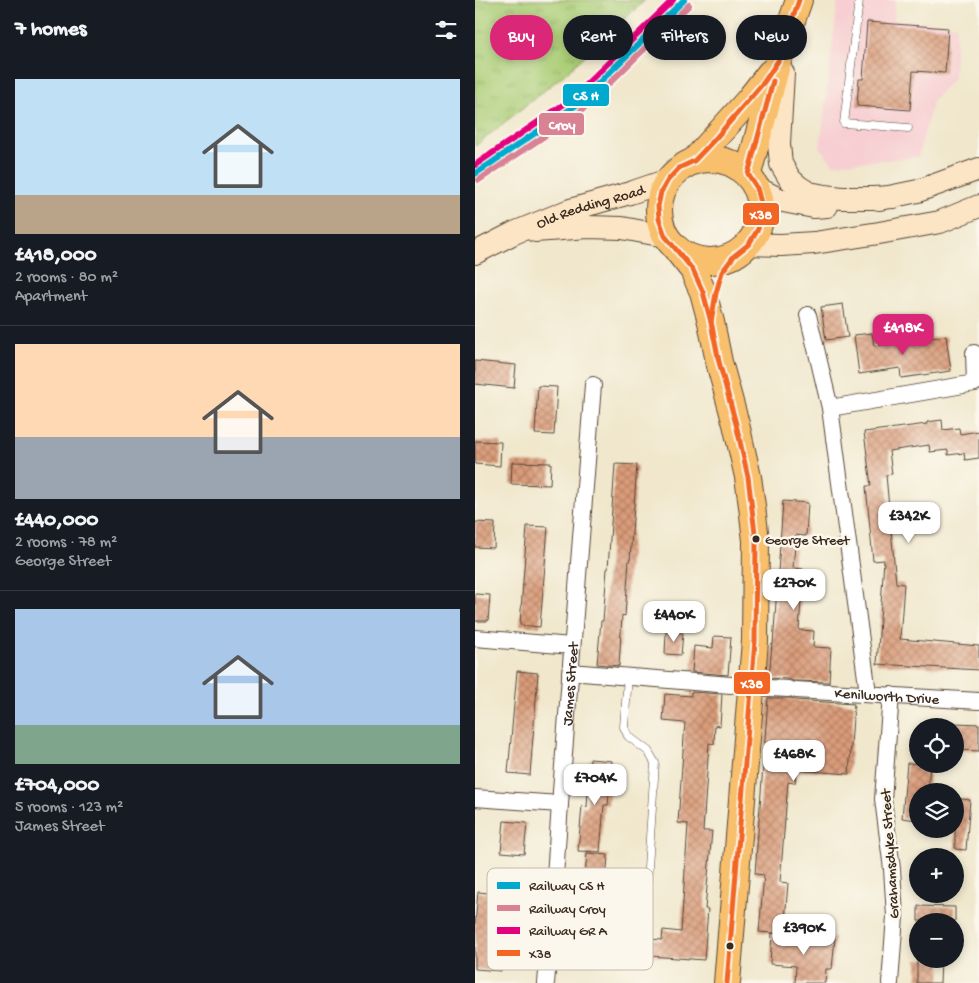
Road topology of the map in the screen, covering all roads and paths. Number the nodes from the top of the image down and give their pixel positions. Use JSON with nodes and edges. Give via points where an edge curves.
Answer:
{"nodes":[{"id":1,"x":799,"y":0,"type":"edge"},
{"id":2,"x":859,"y":0,"type":"edge"},
{"id":3,"x":794,"y":15,"type":"edge"},
{"id":4,"x":784,"y":60,"type":"edge"},
{"id":5,"x":778,"y":61,"type":"joint"},
{"id":6,"x":908,"y":128,"type":"dead end"},
{"id":7,"x":694,"y":161,"type":"junction"},
{"id":8,"x":979,"y":169,"type":"edge"},
{"id":9,"x":668,"y":180,"type":"junction"},
{"id":10,"x":752,"y":181,"type":"junction"},
{"id":11,"x":820,"y":202,"type":"junction"},
{"id":12,"x":979,"y":206,"type":"edge"},
{"id":13,"x":514,"y":233,"type":"junction"},
{"id":14,"x":671,"y":243,"type":"junction"},
{"id":15,"x":741,"y":250,"type":"junction"},
{"id":16,"x":475,"y":253,"type":"edge"},
{"id":17,"x":808,"y":315,"type":"dead end"},
{"id":18,"x":711,"y":322,"type":"junction"},
{"id":19,"x":974,"y":353,"type":"dead end"},
{"id":20,"x":593,"y":385,"type":"dead end"},
{"id":21,"x":830,"y":408,"type":"junction"},
{"id":22,"x":475,"y":638,"type":"edge"},
{"id":23,"x":572,"y":646,"type":"junction"},
{"id":24,"x":570,"y":672,"type":"junction"},
{"id":25,"x":628,"y":676,"type":"junction"},
{"id":26,"x":742,"y":686,"type":"junction"},
{"id":27,"x":868,"y":693,"type":"junction"},
{"id":28,"x":891,"y":695,"type":"junction"},
{"id":29,"x":979,"y":701,"type":"edge"},
{"id":30,"x":475,"y":798,"type":"edge"},
{"id":31,"x":560,"y":804,"type":"junction"},
{"id":32,"x":556,"y":868,"type":"edge"},
{"id":33,"x":648,"y":868,"type":"edge"},
{"id":34,"x":547,"y":970,"type":"edge"},
{"id":35,"x":546,"y":983,"type":"edge"},
{"id":36,"x":727,"y":983,"type":"edge"},
{"id":37,"x":890,"y":983,"type":"edge"}],
"edges":[{"from":1,"to":3,"type":"main road"},
{"from":2,"to":6,"type":"lane","via":[[844,123]]},
{"from":4,"to":11,"type":"main road","via":[[779,144],[781,164],[790,179]]},
{"from":5,"to":7,"type":"main road","via":[[764,82]]},
{"from":5,"to":10,"type":"main road"},
{"from":7,"to":9,"type":"main road","via":[[679,168]]},
{"from":7,"to":10,"type":"main road","via":[[707,158],[724,160],[739,167]]},
{"from":8,"to":11,"type":"main road","via":[[918,191],[894,196]]},
{"from":9,"to":13,"type":"main road","name":"Old Redding Road","via":[[570,210]]},
{"from":9,"to":14,"type":"main road","via":[[658,206],[659,219]]},
{"from":10,"to":11,"type":"main road","via":[[783,201]]},
{"from":10,"to":15,"type":"main road","via":[[761,203],[761,216],[758,229]]},
{"from":12,"to":15,"type":"main road","via":[[939,222],[814,243]]},
{"from":13,"to":14,"type":"main road","name":"Old Redding Road","via":[[588,227],[622,228]]},
{"from":13,"to":16,"type":"main road","name":"Old Redding Road"},
{"from":14,"to":15,"type":"main road","via":[[690,258],[702,261],[717,261]]},
{"from":14,"to":18,"type":"main road","via":[[693,270]]},
{"from":15,"to":18,"type":"main road","via":[[722,272]]},
{"from":17,"to":21,"type":"street"},
{"from":18,"to":26,"type":"main road","via":[[748,477],[756,541],[755,640]]},
{"from":19,"to":21,"type":"street","via":[[975,383]]},
{"from":20,"to":23,"type":"street","name":"James Street"},
{"from":21,"to":27,"type":"street"},
{"from":22,"to":23,"type":"street"},
{"from":23,"to":24,"type":"street","name":"James Street"},
{"from":24,"to":25,"type":"street"},
{"from":24,"to":31,"type":"street","name":"James Street"},
{"from":25,"to":26,"type":"street"},
{"from":25,"to":33,"type":"lane","via":[[624,727],[628,736],[648,751],[655,763]]},
{"from":26,"to":27,"type":"street","name":"Kenilworth Drive"},
{"from":26,"to":36,"type":"main road"},
{"from":27,"to":28,"type":"street","name":"Kenilworth Drive"},
{"from":28,"to":29,"type":"street","name":"Kenilworth Drive"},
{"from":28,"to":37,"type":"street","name":"Grahamsdyke Street","via":[[883,799],[895,916]]},
{"from":30,"to":31,"type":"street"},
{"from":31,"to":32,"type":"street","name":"James Street"},
{"from":34,"to":35,"type":"street","name":"James Street"}]}
